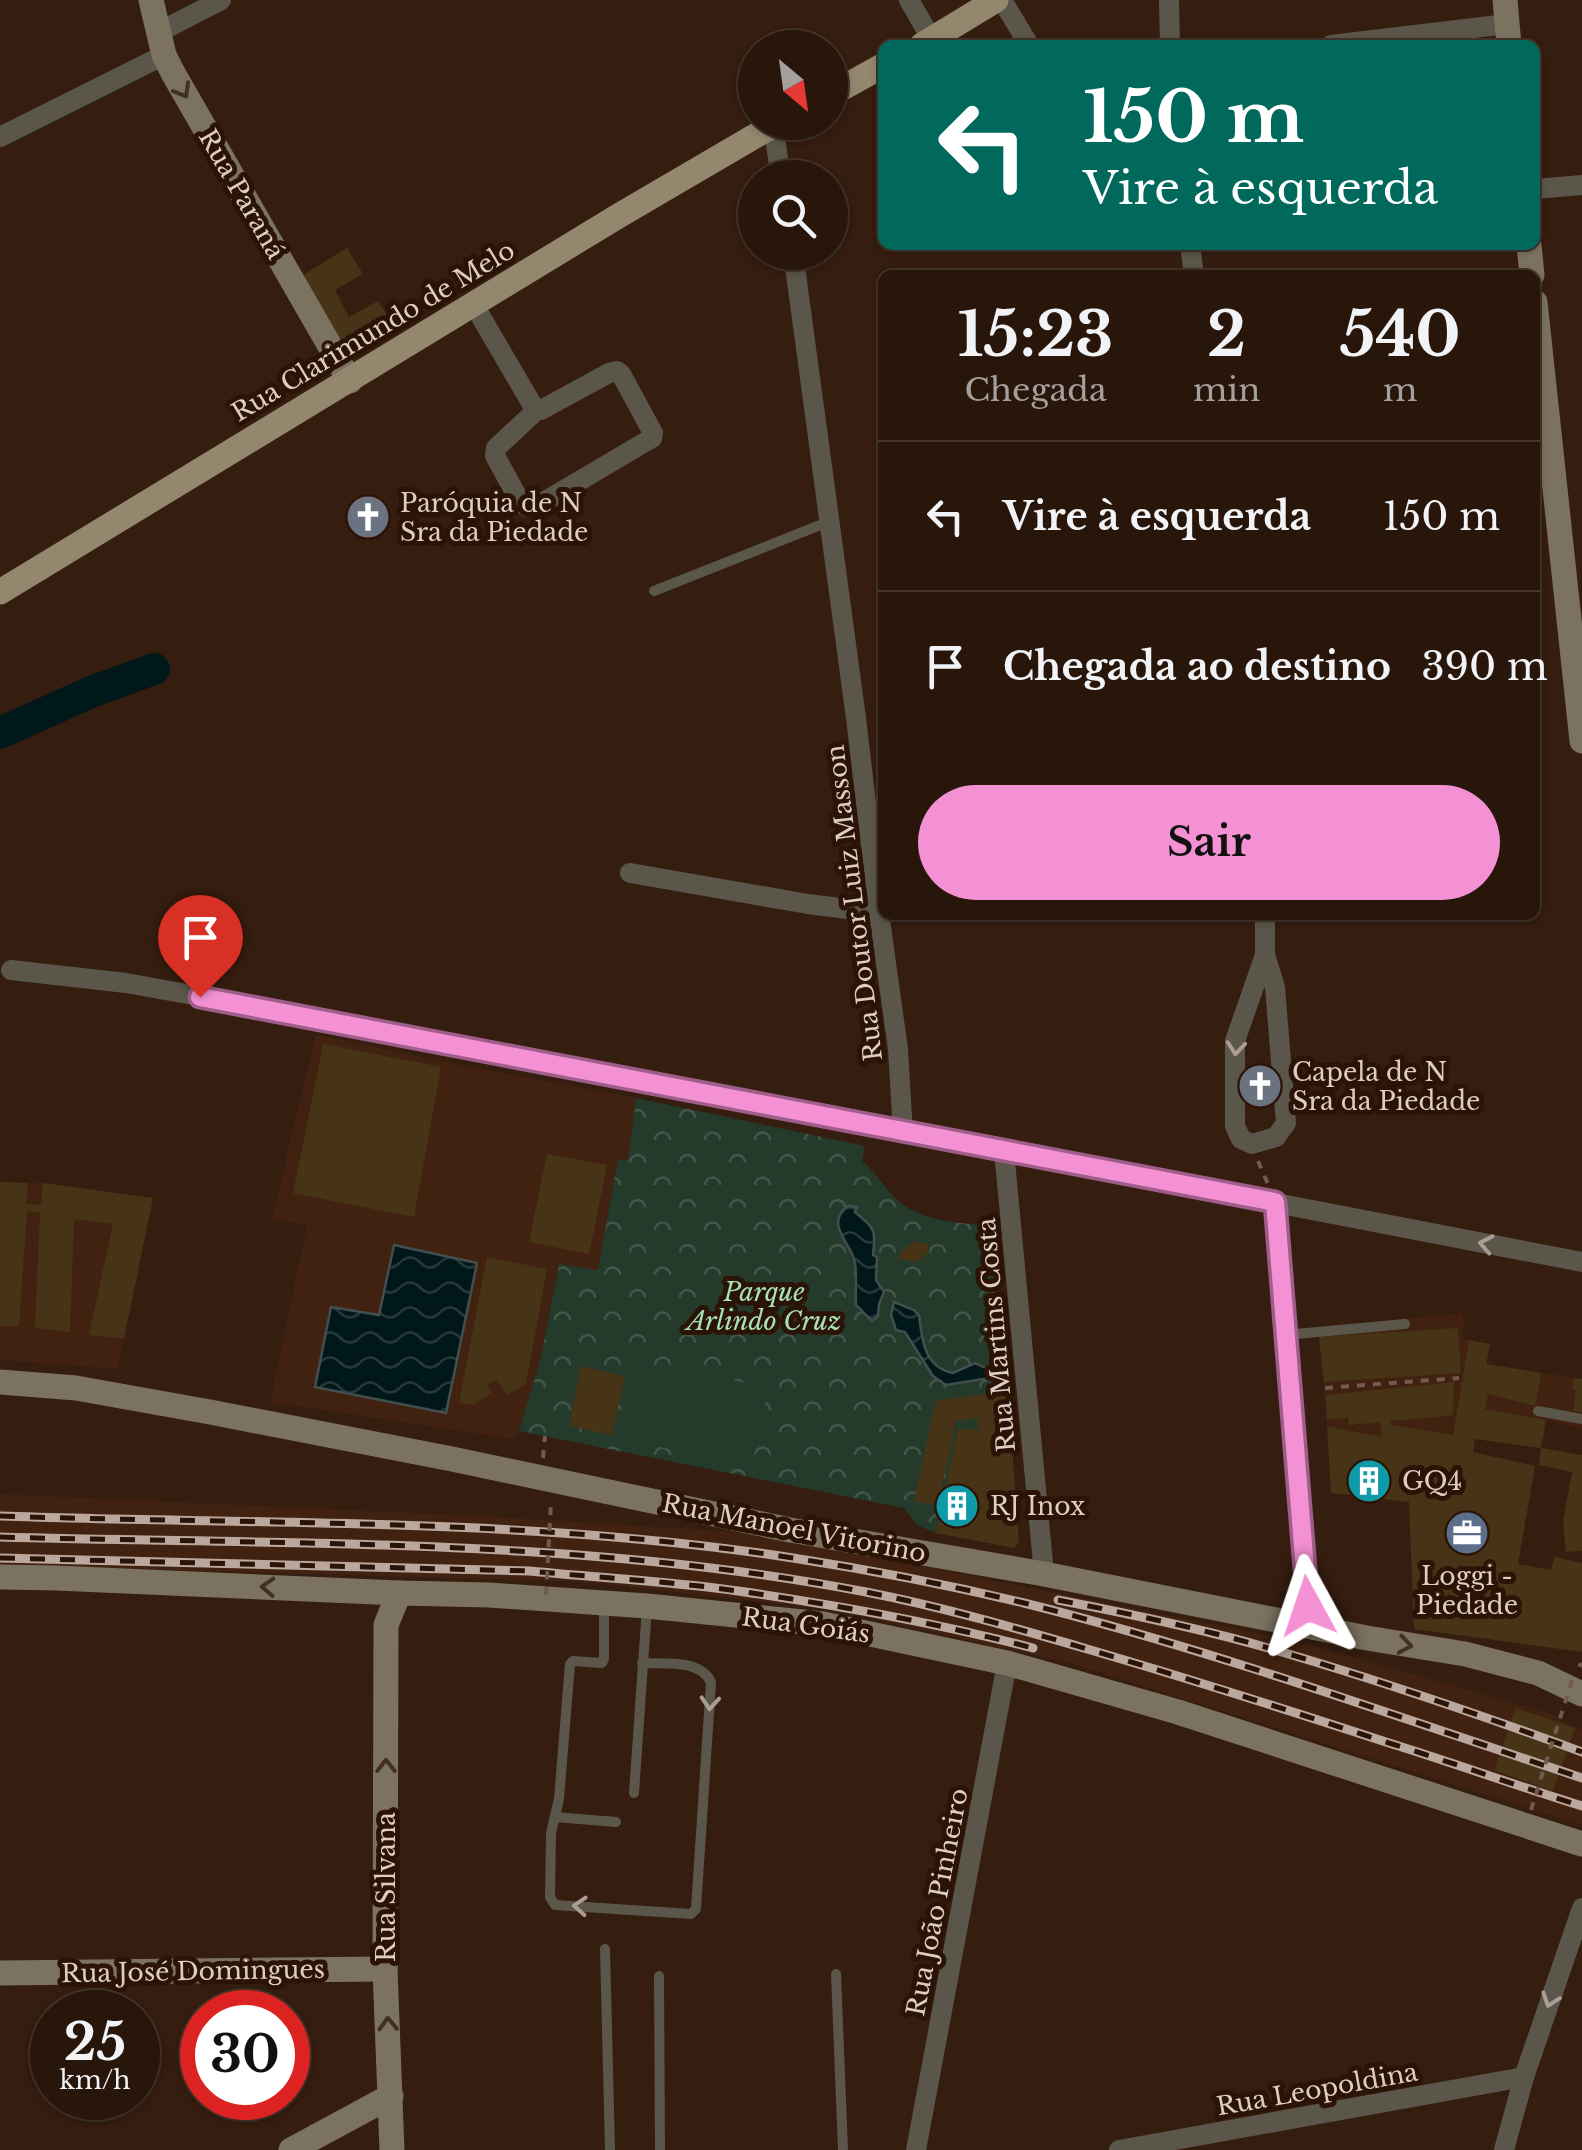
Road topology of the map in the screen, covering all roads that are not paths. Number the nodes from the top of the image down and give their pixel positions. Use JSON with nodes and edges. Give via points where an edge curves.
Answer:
{"nodes":[{"id":1,"x":150,"y":0,"type":"edge"},
{"id":2,"x":221,"y":0,"type":"edge"},
{"id":3,"x":909,"y":0,"type":"edge"},
{"id":4,"x":999,"y":0,"type":"edge"},
{"id":5,"x":1168,"y":0,"type":"edge"},
{"id":6,"x":1507,"y":23,"type":"edge"},
{"id":7,"x":926,"y":40,"type":"edge"},
{"id":8,"x":930,"y":40,"type":"edge"},
{"id":9,"x":1026,"y":40,"type":"edge"},
{"id":10,"x":1170,"y":40,"type":"edge"},
{"id":11,"x":1371,"y":40,"type":"edge"},
{"id":12,"x":161,"y":43,"type":"junction"},
{"id":13,"x":878,"y":68,"type":"edge"},
{"id":14,"x":848,"y":85,"type":"edge"},
{"id":15,"x":0,"y":137,"type":"edge"},
{"id":16,"x":749,"y":140,"type":"edge"},
{"id":17,"x":1582,"y":185,"type":"edge"},
{"id":18,"x":1540,"y":189,"type":"edge"},
{"id":19,"x":795,"y":270,"type":"edge"},
{"id":20,"x":474,"y":305,"type":"junction"},
{"id":21,"x":1540,"y":344,"type":"edge"},
{"id":22,"x":350,"y":381,"type":"junction"},
{"id":23,"x":538,"y":409,"type":"junction"},
{"id":24,"x":829,"y":521,"type":"junction"},
{"id":25,"x":654,"y":590,"type":"dead end"},
{"id":26,"x":0,"y":592,"type":"edge"},
{"id":27,"x":1578,"y":666,"type":"edge"},
{"id":28,"x":1582,"y":741,"type":"edge"},
{"id":29,"x":630,"y":874,"type":"dead end"},
{"id":30,"x":878,"y":905,"type":"edge"},
{"id":31,"x":878,"y":913,"type":"edge"},
{"id":32,"x":880,"y":920,"type":"edge"},
{"id":33,"x":1266,"y":920,"type":"edge"},
{"id":34,"x":1265,"y":955,"type":"junction"},
{"id":35,"x":10,"y":970,"type":"dead end"},
{"id":36,"x":902,"y":1132,"type":"junction"},
{"id":37,"x":1004,"y":1152,"type":"junction"},
{"id":38,"x":1275,"y":1202,"type":"junction"},
{"id":39,"x":1582,"y":1262,"type":"edge"},
{"id":40,"x":1405,"y":1324,"type":"dead end"},
{"id":41,"x":1284,"y":1335,"type":"junction"},
{"id":42,"x":0,"y":1382,"type":"edge"},
{"id":43,"x":1538,"y":1412,"type":"dead end"},
{"id":44,"x":1582,"y":1419,"type":"edge"},
{"id":45,"x":1044,"y":1574,"type":"junction"},
{"id":46,"x":0,"y":1578,"type":"edge"},
{"id":47,"x":366,"y":1592,"type":"junction"},
{"id":48,"x":400,"y":1594,"type":"junction"},
{"id":49,"x":604,"y":1603,"type":"junction"},
{"id":50,"x":647,"y":1606,"type":"junction"},
{"id":51,"x":386,"y":1624,"type":"junction"},
{"id":52,"x":1309,"y":1626,"type":"junction"},
{"id":53,"x":642,"y":1663,"type":"junction"},
{"id":54,"x":1007,"y":1663,"type":"junction"},
{"id":55,"x":1578,"y":1684,"type":"edge"},
{"id":56,"x":634,"y":1794,"type":"dead end"},
{"id":57,"x":555,"y":1817,"type":"junction"},
{"id":58,"x":616,"y":1822,"type":"dead end"},
{"id":59,"x":1582,"y":1844,"type":"edge"},
{"id":60,"x":1582,"y":1908,"type":"edge"},
{"id":61,"x":605,"y":1949,"type":"dead end"},
{"id":62,"x":385,"y":1969,"type":"junction"},
{"id":63,"x":0,"y":1973,"type":"edge"},
{"id":64,"x":836,"y":1974,"type":"dead end"},
{"id":65,"x":659,"y":1976,"type":"dead end"},
{"id":66,"x":1524,"y":2077,"type":"junction"},
{"id":67,"x":391,"y":2096,"type":"junction"},
{"id":68,"x":1176,"y":2145,"type":"edge"},
{"id":69,"x":291,"y":2150,"type":"edge"},
{"id":70,"x":392,"y":2150,"type":"edge"},
{"id":71,"x":610,"y":2150,"type":"edge"},
{"id":72,"x":660,"y":2150,"type":"edge"},
{"id":73,"x":843,"y":2150,"type":"edge"},
{"id":74,"x":916,"y":2150,"type":"edge"},
{"id":75,"x":1119,"y":2150,"type":"edge"},
{"id":76,"x":1504,"y":2150,"type":"edge"}],
"edges":[{"from":1,"to":12,"type":"main road","name":"Rua Paraná"},
{"from":2,"to":12,"type":"street"},
{"from":3,"to":7,"type":"street"},
{"from":4,"to":8,"type":"main road"},
{"from":4,"to":9,"type":"street"},
{"from":5,"to":10,"type":"street"},
{"from":6,"to":11,"type":"street"},
{"from":12,"to":15,"type":"street"},
{"from":12,"to":22,"type":"main road","name":"Rua Paraná","one_way":true},
{"from":13,"to":14,"type":"main road"},
{"from":16,"to":20,"type":"main road","name":"Rua Clarimundo de Melo"},
{"from":17,"to":18,"type":"street"},
{"from":19,"to":24,"type":"street","name":"Rua Doutor Luiz Masson"},
{"from":20,"to":22,"type":"main road","name":"Rua Clarimundo de Melo"},
{"from":20,"to":23,"type":"street"},
{"from":21,"to":27,"type":"main road"},
{"from":22,"to":26,"type":"main road","name":"Rua Clarimundo de Melo"},
{"from":23,"to":23,"type":"street","via":[[617,372],[652,438],[527,508],[494,452]]},
{"from":24,"to":25,"type":"lane"},
{"from":24,"to":30,"type":"street","name":"Rua Doutor Luiz Masson"},
{"from":27,"to":28,"type":"main road"},
{"from":29,"to":31,"type":"street"},
{"from":32,"to":36,"type":"street","name":"Rua Doutor Luiz Masson"},
{"from":33,"to":34,"type":"street"},
{"from":34,"to":34,"type":"street","one_way":true,"via":[[1234,1041],[1235,1126],[1240,1139],[1252,1144],[1276,1137],[1286,1123],[1276,987]]},
{"from":35,"to":36,"type":"street","via":[[126,984]]},
{"from":36,"to":37,"type":"street"},
{"from":37,"to":38,"type":"street"},
{"from":37,"to":45,"type":"street","name":"Rua Martins Costa"},
{"from":39,"to":38,"type":"street","one_way":true},
{"from":38,"to":41,"type":"street"},
{"from":40,"to":41,"type":"lane"},
{"from":41,"to":52,"type":"street"},
{"from":42,"to":45,"type":"main road","name":"Rua Manoel Vitorino","via":[[210,1412],[790,1530]]},
{"from":43,"to":44,"type":"lane"},
{"from":45,"to":52,"type":"main road","name":"Rua Manoel Vitorino"},
{"from":47,"to":46,"type":"main road","name":"Rua Goiás","one_way":true},
{"from":47,"to":48,"type":"main road","name":"Rua Goiás"},
{"from":47,"to":51,"type":"main road"},
{"from":48,"to":49,"type":"main road","name":"Rua Goiás"},
{"from":48,"to":51,"type":"main road","name":"Rua Silvana"},
{"from":49,"to":50,"type":"main road","name":"Rua Goiás"},
{"from":49,"to":57,"type":"lane","via":[[604,1659],[570,1664]]},
{"from":50,"to":53,"type":"lane"},
{"from":50,"to":54,"type":"main road","name":"Rua Goiás","via":[[823,1624]]},
{"from":62,"to":51,"type":"main road","name":"Rua Silvana","one_way":true},
{"from":52,"to":55,"type":"main road","name":"Rua Manoel Vitorino","one_way":true},
{"from":53,"to":56,"type":"lane"},
{"from":53,"to":57,"type":"lane","one_way":true,"via":[[693,1666],[711,1682],[696,1908],[691,1914],[555,1905]]},
{"from":54,"to":59,"type":"main road","name":"Rua Goiás"},
{"from":54,"to":74,"type":"street","name":"Rua João Pinheiro"},
{"from":57,"to":58,"type":"lane"},
{"from":60,"to":66,"type":"street","one_way":true},
{"from":61,"to":71,"type":"lane"},
{"from":62,"to":63,"type":"main road","name":"Rua José Domingues"},
{"from":67,"to":62,"type":"main road","name":"Rua Silvana","one_way":true},
{"from":64,"to":73,"type":"lane"},
{"from":65,"to":72,"type":"lane"},
{"from":66,"to":68,"type":"street","name":"Rua Leopoldina"},
{"from":66,"to":76,"type":"street"},
{"from":67,"to":69,"type":"main road"},
{"from":67,"to":70,"type":"main road","name":"Rua Silvana"},
{"from":68,"to":75,"type":"street","name":"Rua Leopoldina"}]}
